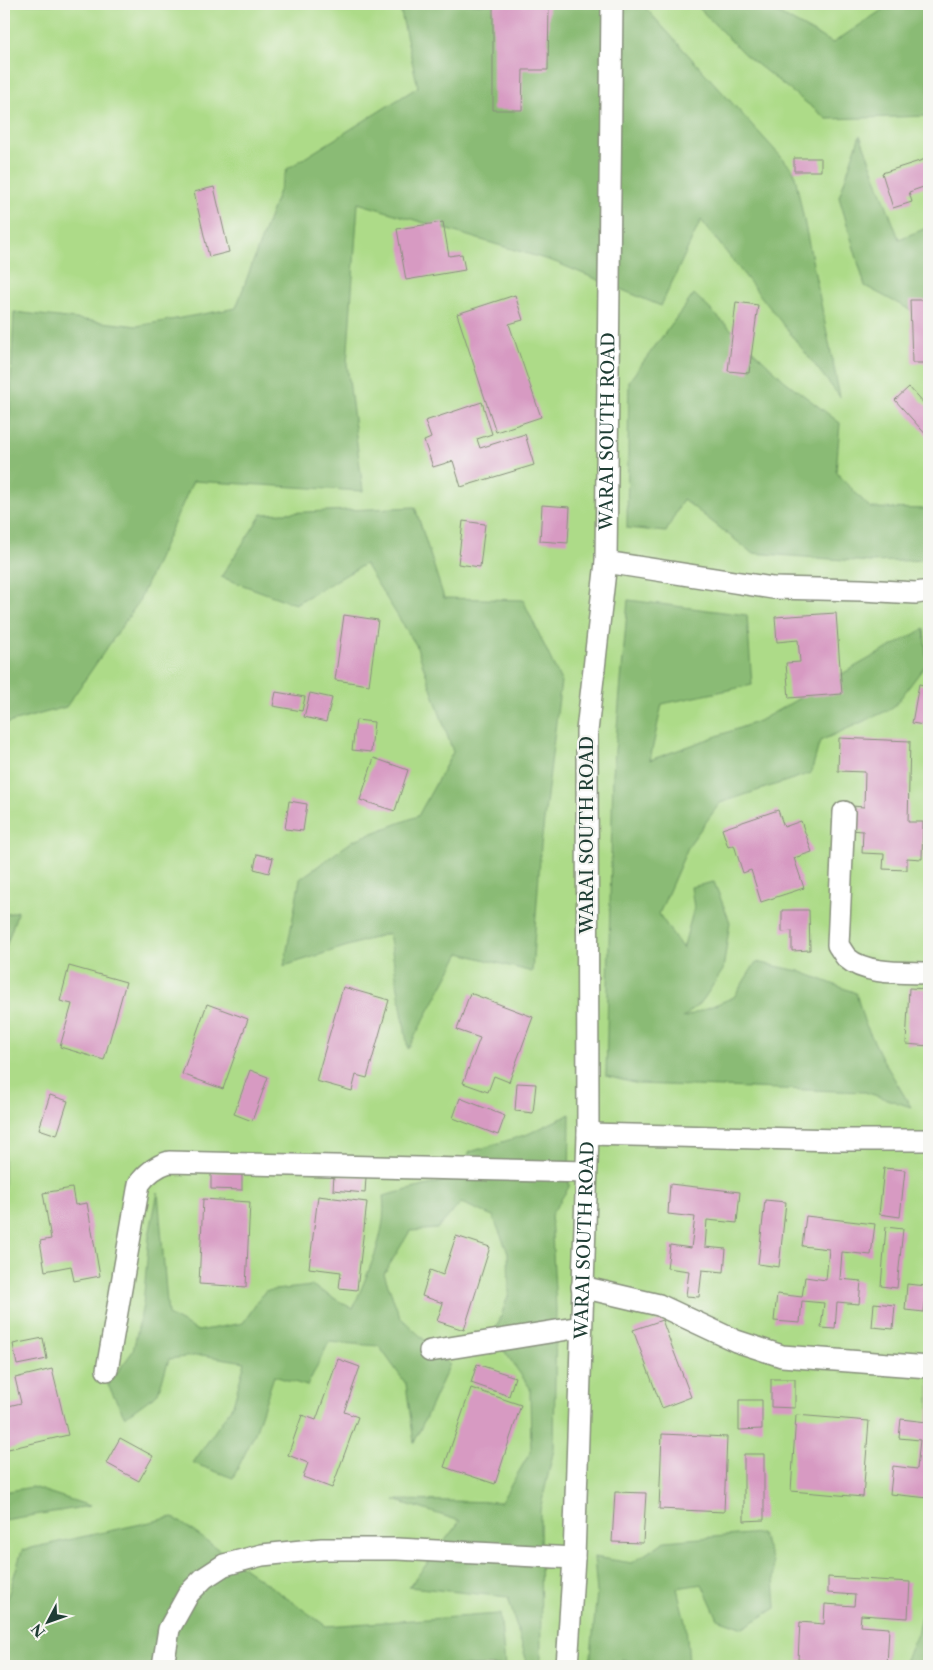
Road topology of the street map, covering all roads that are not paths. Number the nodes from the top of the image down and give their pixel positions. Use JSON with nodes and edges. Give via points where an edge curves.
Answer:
{"nodes":[{"id":1,"x":612,"y":4,"type":"edge"},
{"id":2,"x":606,"y":562,"type":"junction"},
{"id":3,"x":929,"y":591,"type":"edge"},
{"id":4,"x":844,"y":812,"type":"dead end"},
{"id":5,"x":929,"y":973,"type":"edge"},
{"id":6,"x":588,"y":1134,"type":"junction"},
{"id":7,"x":929,"y":1140,"type":"edge"},
{"id":8,"x":586,"y":1172,"type":"junction"},
{"id":9,"x":582,"y":1287,"type":"junction"},
{"id":10,"x":581,"y":1328,"type":"junction"},
{"id":11,"x":430,"y":1351,"type":"dead end"},
{"id":12,"x":929,"y":1366,"type":"edge"},
{"id":13,"x":107,"y":1370,"type":"dead end"},
{"id":14,"x":574,"y":1558,"type":"junction"},
{"id":15,"x":163,"y":1666,"type":"edge"},
{"id":16,"x":567,"y":1666,"type":"edge"}],
"edges":[{"from":1,"to":2,"type":"street","name":"WARAI SOUTH ROAD"},
{"from":2,"to":3,"type":"street","via":[[773,588]]},
{"from":2,"to":6,"type":"street","name":"WARAI SOUTH ROAD","via":[[587,731]]},
{"from":4,"to":5,"type":"street","via":[[838,945],[847,958],[871,970]]},
{"from":6,"to":7,"type":"street"},
{"from":6,"to":8,"type":"street","name":"WARAI SOUTH ROAD"},
{"from":8,"to":9,"type":"street","name":"WARAI SOUTH ROAD"},
{"from":8,"to":13,"type":"street","via":[[169,1162],[159,1166],[146,1174],[139,1184]]},
{"from":9,"to":10,"type":"street","name":"WARAI SOUTH ROAD"},
{"from":9,"to":12,"type":"street","via":[[659,1305],[736,1341],[782,1356]]},
{"from":10,"to":11,"type":"street"},
{"from":10,"to":14,"type":"street","name":"WARAI SOUTH ROAD"},
{"from":14,"to":15,"type":"street","via":[[397,1549],[332,1549],[253,1557],[224,1565],[189,1593],[169,1630]]},
{"from":14,"to":16,"type":"street","name":"WARAI SOUTH ROAD"}]}
